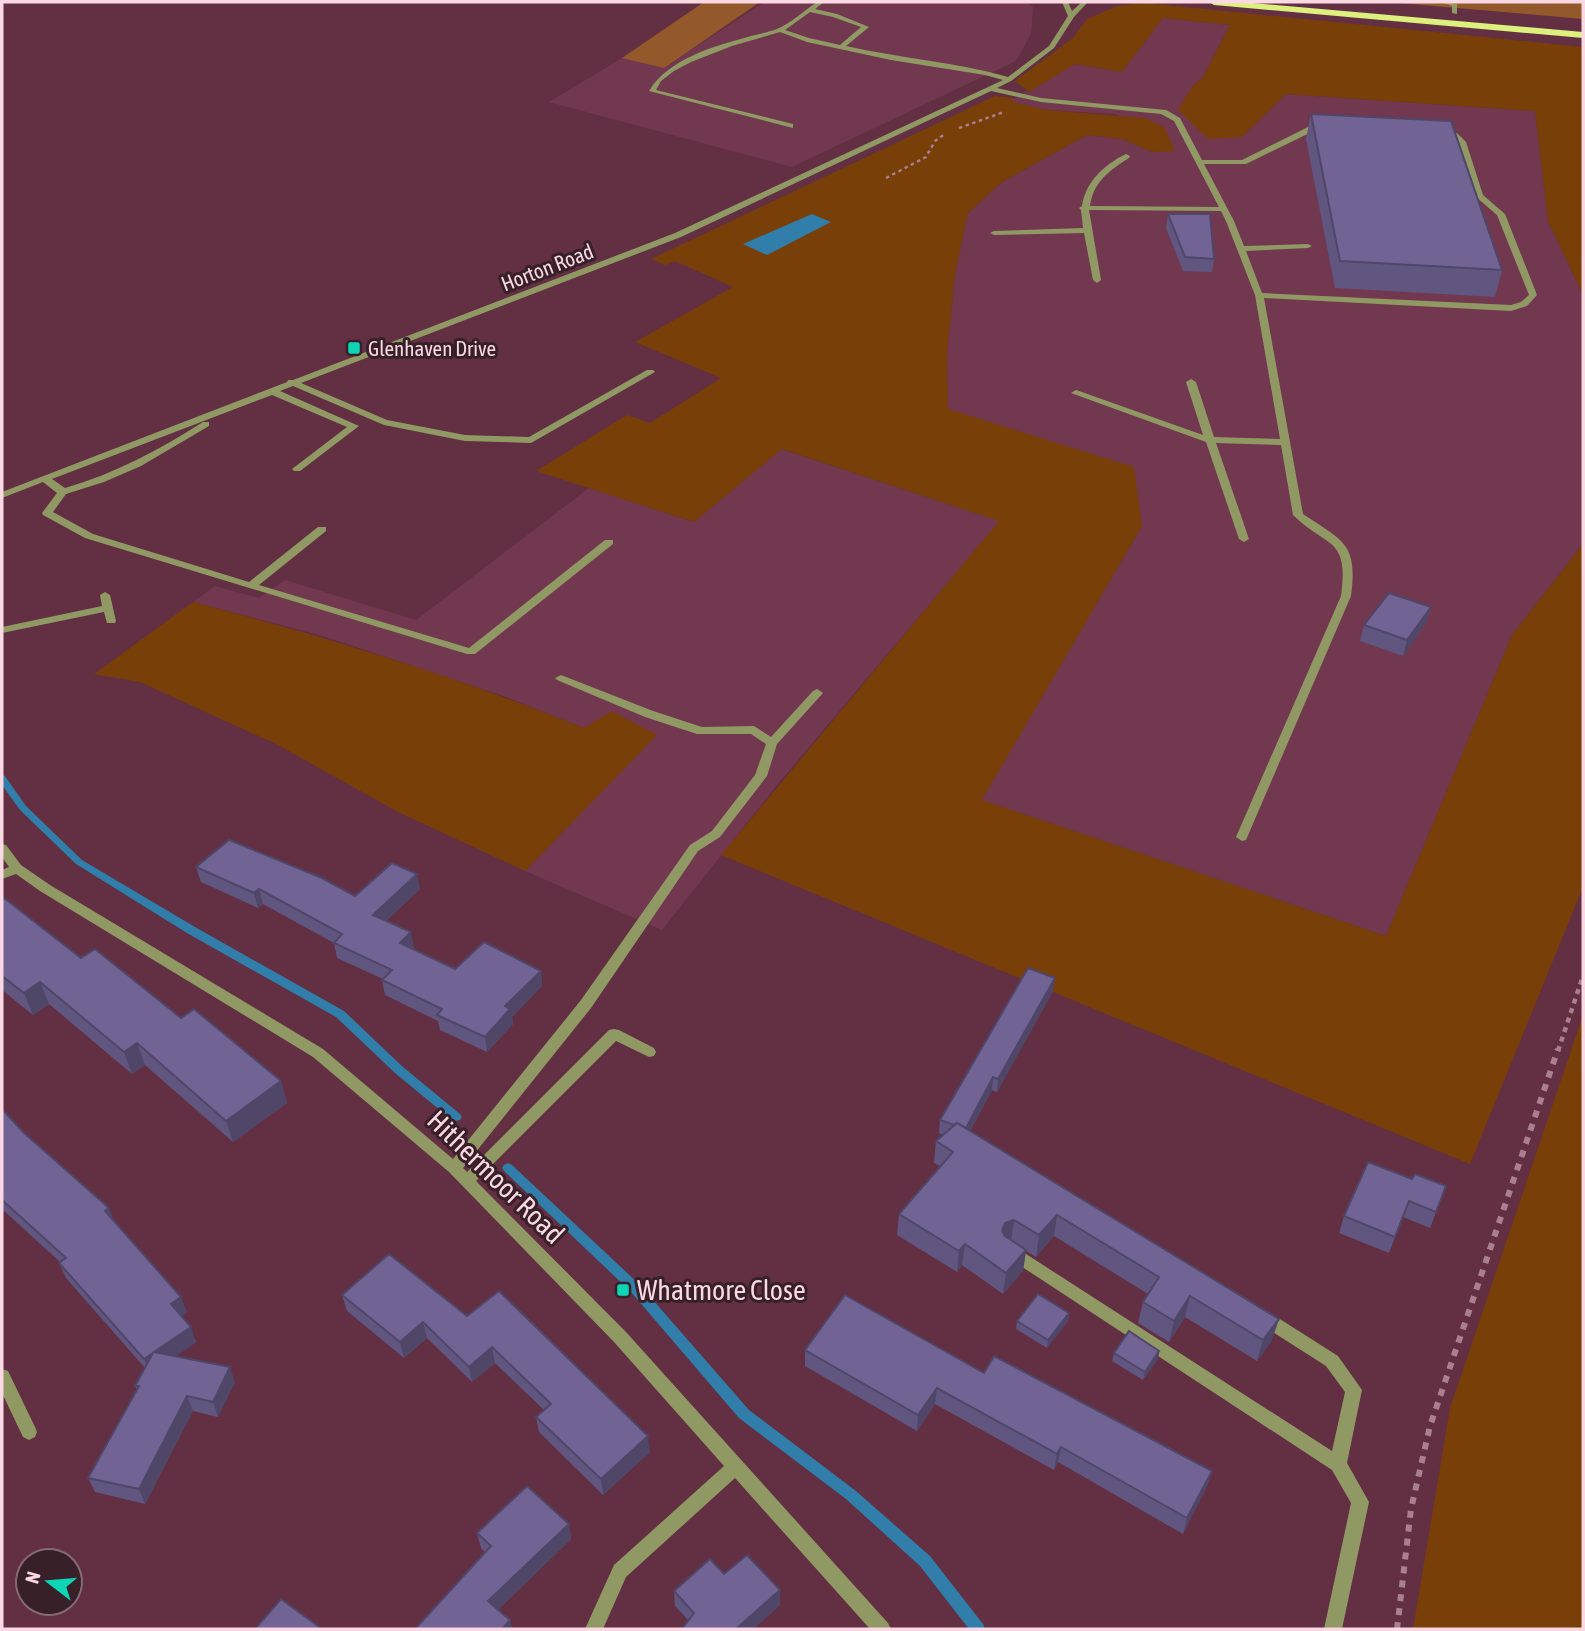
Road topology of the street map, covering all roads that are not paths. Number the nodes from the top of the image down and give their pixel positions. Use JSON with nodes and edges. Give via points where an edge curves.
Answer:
{"nodes":[{"id":1,"x":821,"y":2,"type":"edge"},
{"id":2,"x":1065,"y":2,"type":"edge"},
{"id":3,"x":1085,"y":2,"type":"edge"},
{"id":4,"x":1214,"y":2,"type":"edge"},
{"id":5,"x":1307,"y":2,"type":"edge"},
{"id":6,"x":1444,"y":2,"type":"edge"},
{"id":7,"x":808,"y":10,"type":"junction"},
{"id":8,"x":1455,"y":13,"type":"junction"},
{"id":9,"x":1071,"y":16,"type":"junction"},
{"id":10,"x":1583,"y":27,"type":"edge"},
{"id":11,"x":780,"y":30,"type":"junction"},
{"id":12,"x":1583,"y":35,"type":"edge"},
{"id":13,"x":843,"y":45,"type":"junction"},
{"id":14,"x":1009,"y":80,"type":"junction"},
{"id":15,"x":990,"y":89,"type":"junction"},
{"id":16,"x":1329,"y":122,"type":"edge"},
{"id":17,"x":790,"y":126,"type":"dead end"},
{"id":18,"x":1438,"y":131,"type":"edge"},
{"id":19,"x":1126,"y":156,"type":"dead end"},
{"id":20,"x":1200,"y":162,"type":"junction"},
{"id":21,"x":1083,"y":208,"type":"junction"},
{"id":22,"x":1224,"y":209,"type":"junction"},
{"id":23,"x":1089,"y":230,"type":"junction"},
{"id":24,"x":994,"y":233,"type":"dead end"},
{"id":25,"x":1308,"y":246,"type":"dead end"},
{"id":26,"x":1241,"y":249,"type":"junction"},
{"id":27,"x":1097,"y":280,"type":"dead end"},
{"id":28,"x":1259,"y":295,"type":"junction"},
{"id":29,"x":650,"y":372,"type":"dead end"},
{"id":30,"x":1191,"y":382,"type":"dead end"},
{"id":31,"x":290,"y":383,"type":"junction"},
{"id":32,"x":271,"y":391,"type":"junction"},
{"id":33,"x":1076,"y":393,"type":"dead end"},
{"id":34,"x":230,"y":408,"type":"junction"},
{"id":35,"x":1210,"y":440,"type":"junction"},
{"id":36,"x":1283,"y":442,"type":"junction"},
{"id":37,"x":297,"y":469,"type":"dead end"},
{"id":38,"x":45,"y":479,"type":"junction"},
{"id":39,"x":63,"y":492,"type":"junction"},
{"id":40,"x":2,"y":495,"type":"edge"},
{"id":41,"x":321,"y":529,"type":"dead end"},
{"id":42,"x":1244,"y":539,"type":"dead end"},
{"id":43,"x":609,"y":542,"type":"dead end"},
{"id":44,"x":251,"y":586,"type":"junction"},
{"id":45,"x":105,"y":595,"type":"dead end"},
{"id":46,"x":107,"y":608,"type":"junction"},
{"id":47,"x":111,"y":621,"type":"dead end"},
{"id":48,"x":2,"y":630,"type":"edge"},
{"id":49,"x":561,"y":678,"type":"dead end"},
{"id":50,"x":817,"y":693,"type":"dead end"},
{"id":51,"x":772,"y":743,"type":"junction"},
{"id":52,"x":1242,"y":837,"type":"dead end"},
{"id":53,"x":2,"y":848,"type":"edge"},
{"id":54,"x":17,"y":868,"type":"junction"},
{"id":55,"x":2,"y":875,"type":"edge"},
{"id":56,"x":649,"y":1052,"type":"dead end"},
{"id":57,"x":454,"y":1168,"type":"junction"},
{"id":58,"x":467,"y":1181,"type":"junction"},
{"id":59,"x":1010,"y":1251,"type":"edge"},
{"id":60,"x":1252,"y":1310,"type":"edge"},
{"id":61,"x":3,"y":1382,"type":"edge"},
{"id":62,"x":29,"y":1432,"type":"dead end"},
{"id":63,"x":1338,"y":1464,"type":"junction"},
{"id":64,"x":736,"y":1466,"type":"junction"},
{"id":65,"x":594,"y":1629,"type":"edge"},
{"id":66,"x":883,"y":1629,"type":"edge"},
{"id":67,"x":1333,"y":1629,"type":"edge"}],
"edges":[{"from":1,"to":7,"type":"street"},
{"from":2,"to":9,"type":"street"},
{"from":3,"to":9,"type":"street","name":"Horton Road"},
{"from":4,"to":12,"type":"main road"},
{"from":5,"to":8,"type":"main road"},
{"from":6,"to":8,"type":"street","via":[[1455,5]]},
{"from":7,"to":11,"type":"street"},
{"from":7,"to":13,"type":"street","via":[[866,27]]},
{"from":8,"to":10,"type":"main road"},
{"from":9,"to":14,"type":"street","name":"Horton Road","via":[[1052,47]]},
{"from":11,"to":13,"type":"street"},
{"from":11,"to":17,"type":"street","via":[[719,48],[666,73],[653,84],[652,91]]},
{"from":13,"to":14,"type":"street"},
{"from":14,"to":15,"type":"street","name":"Horton Road"},
{"from":15,"to":20,"type":"street","via":[[1041,100],[1163,112],[1177,120]]},
{"from":15,"to":31,"type":"street","name":"Horton Road","via":[[678,235]]},
{"from":16,"to":20,"type":"street","via":[[1243,162]]},
{"from":18,"to":28,"type":"street","via":[[1462,142],[1479,196],[1501,214],[1532,295],[1524,304],[1511,308]]},
{"from":19,"to":21,"type":"street","via":[[1104,169],[1086,192]]},
{"from":20,"to":22,"type":"street"},
{"from":21,"to":22,"type":"street"},
{"from":21,"to":23,"type":"street"},
{"from":22,"to":26,"type":"street"},
{"from":23,"to":24,"type":"street"},
{"from":23,"to":27,"type":"street"},
{"from":25,"to":26,"type":"street"},
{"from":26,"to":28,"type":"street"},
{"from":28,"to":36,"type":"street"},
{"from":29,"to":31,"type":"street","via":[[531,440],[465,438],[384,422]]},
{"from":30,"to":35,"type":"street"},
{"from":31,"to":32,"type":"street","name":"Horton Road"},
{"from":32,"to":34,"type":"street","name":"Horton Road"},
{"from":32,"to":37,"type":"street","via":[[354,426]]},
{"from":33,"to":35,"type":"street"},
{"from":34,"to":38,"type":"street","name":"Horton Road"},
{"from":34,"to":39,"type":"street","via":[[165,450]]},
{"from":35,"to":36,"type":"street"},
{"from":35,"to":42,"type":"street"},
{"from":36,"to":52,"type":"street","via":[[1298,515],[1337,539],[1349,553],[1350,573],[1346,596]]},
{"from":38,"to":39,"type":"street"},
{"from":38,"to":40,"type":"street","name":"Horton Road"},
{"from":39,"to":44,"type":"street","via":[[47,513],[89,536]]},
{"from":41,"to":44,"type":"street"},
{"from":43,"to":44,"type":"street","via":[[471,652]]},
{"from":45,"to":46,"type":"street"},
{"from":46,"to":47,"type":"street"},
{"from":46,"to":48,"type":"street"},
{"from":49,"to":51,"type":"street","via":[[649,714],[701,730],[754,730]]},
{"from":50,"to":51,"type":"street"},
{"from":51,"to":57,"type":"street","via":[[761,776],[716,834],[694,848],[586,1004]]},
{"from":53,"to":54,"type":"street","name":"Hithermoor Road"},
{"from":54,"to":55,"type":"street"},
{"from":54,"to":57,"type":"street","name":"Hithermoor Road","via":[[318,1053]]},
{"from":56,"to":58,"type":"street","via":[[614,1034]]},
{"from":57,"to":58,"type":"street","name":"Hithermoor Road"},
{"from":58,"to":64,"type":"street","name":"Hithermoor Road","via":[[620,1337]]},
{"from":59,"to":63,"type":"street"},
{"from":60,"to":63,"type":"street","via":[[1332,1361],[1354,1390]]},
{"from":61,"to":62,"type":"street"},
{"from":63,"to":67,"type":"street","via":[[1360,1502]]},
{"from":64,"to":65,"type":"street","via":[[620,1571]]},
{"from":64,"to":66,"type":"street","name":"Hithermoor Road"}]}
